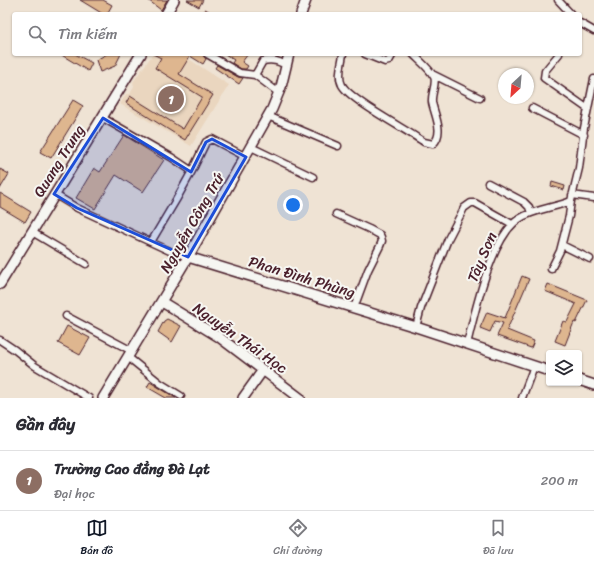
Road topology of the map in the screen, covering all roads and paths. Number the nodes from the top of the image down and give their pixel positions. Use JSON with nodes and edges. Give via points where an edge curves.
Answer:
{"nodes":[{"id":1,"x":174,"y":0,"type":"edge"},
{"id":2,"x":306,"y":0,"type":"edge"},
{"id":3,"x":558,"y":0,"type":"edge"},
{"id":4,"x":167,"y":12,"type":"edge"},
{"id":5,"x":302,"y":12,"type":"edge"},
{"id":6,"x":569,"y":12,"type":"edge"},
{"id":7,"x":582,"y":23,"type":"edge"},
{"id":8,"x":594,"y":31,"type":"edge"},
{"id":9,"x":140,"y":56,"type":"edge"},
{"id":10,"x":210,"y":56,"type":"edge"},
{"id":11,"x":288,"y":56,"type":"edge"},
{"id":12,"x":343,"y":56,"type":"edge"},
{"id":13,"x":370,"y":56,"type":"edge"},
{"id":14,"x":392,"y":56,"type":"edge"},
{"id":15,"x":415,"y":56,"type":"edge"},
{"id":16,"x":557,"y":56,"type":"edge"},
{"id":17,"x":286,"y":65,"type":"junction"},
{"id":18,"x":432,"y":74,"type":"junction"},
{"id":19,"x":255,"y":75,"type":"junction"},
{"id":20,"x":594,"y":80,"type":"edge"},
{"id":21,"x":279,"y":93,"type":"junction"},
{"id":22,"x":480,"y":98,"type":"dead end"},
{"id":23,"x":532,"y":108,"type":"dead end"},
{"id":24,"x":588,"y":109,"type":"junction"},
{"id":25,"x":268,"y":116,"type":"junction"},
{"id":26,"x":102,"y":118,"type":"junction"},
{"id":27,"x":584,"y":135,"type":"junction"},
{"id":28,"x":338,"y":146,"type":"dead end"},
{"id":29,"x":251,"y":147,"type":"junction"},
{"id":30,"x":246,"y":157,"type":"junction"},
{"id":31,"x":192,"y":171,"type":"junction"},
{"id":32,"x":312,"y":177,"type":"dead end"},
{"id":33,"x":488,"y":183,"type":"dead end"},
{"id":34,"x":54,"y":194,"type":"junction"},
{"id":35,"x":571,"y":198,"type":"junction"},
{"id":36,"x":594,"y":198,"type":"edge"},
{"id":37,"x":531,"y":213,"type":"junction"},
{"id":38,"x":336,"y":214,"type":"dead end"},
{"id":39,"x":512,"y":224,"type":"junction"},
{"id":40,"x":32,"y":232,"type":"junction"},
{"id":41,"x":151,"y":242,"type":"junction"},
{"id":42,"x":562,"y":245,"type":"junction"},
{"id":43,"x":188,"y":257,"type":"junction"},
{"id":44,"x":590,"y":259,"type":"dead end"},
{"id":45,"x":86,"y":264,"type":"dead end"},
{"id":46,"x":551,"y":269,"type":"dead end"},
{"id":47,"x":0,"y":284,"type":"edge"},
{"id":48,"x":162,"y":302,"type":"junction"},
{"id":49,"x":354,"y":308,"type":"junction"},
{"id":50,"x":66,"y":316,"type":"dead end"},
{"id":51,"x":416,"y":327,"type":"junction"},
{"id":52,"x":0,"y":340,"type":"edge"},
{"id":53,"x":467,"y":344,"type":"junction"},
{"id":54,"x":130,"y":354,"type":"junction"},
{"id":55,"x":534,"y":366,"type":"junction"},
{"id":56,"x":263,"y":370,"type":"junction"},
{"id":57,"x":546,"y":370,"type":"edge"},
{"id":58,"x":582,"y":381,"type":"edge"},
{"id":59,"x":594,"y":385,"type":"edge"},
{"id":60,"x":182,"y":396,"type":"dead end"},
{"id":61,"x":89,"y":398,"type":"edge"},
{"id":62,"x":103,"y":398,"type":"edge"},
{"id":63,"x":243,"y":398,"type":"edge"},
{"id":64,"x":300,"y":398,"type":"edge"},
{"id":65,"x":522,"y":398,"type":"edge"}],
"edges":[{"from":1,"to":4,"type":"street"},
{"from":2,"to":5,"type":"street"},
{"from":3,"to":6,"type":"street"},
{"from":7,"to":8,"type":"street"},
{"from":9,"to":26,"type":"street","name":"Quang Trung"},
{"from":10,"to":19,"type":"street","via":[[240,73]]},
{"from":11,"to":17,"type":"street","name":"Nguyễn Công Trứ"},
{"from":12,"to":18,"type":"street","via":[[340,78],[345,89],[367,106],[433,144],[439,132],[432,102],[435,81]]},
{"from":13,"to":14,"type":"street","via":[[385,62]]},
{"from":15,"to":18,"type":"street"},
{"from":16,"to":24,"type":"street","via":[[548,65],[544,78]]},
{"from":17,"to":19,"type":"street","via":[[270,59],[264,61]]},
{"from":17,"to":21,"type":"street","name":"Nguyễn Công Trứ"},
{"from":18,"to":22,"type":"street"},
{"from":19,"to":21,"type":"street"},
{"from":20,"to":24,"type":"street"},
{"from":21,"to":25,"type":"street","name":"Nguyễn Công Trứ"},
{"from":23,"to":27,"type":"street"},
{"from":24,"to":27,"type":"street"},
{"from":25,"to":28,"type":"street"},
{"from":25,"to":29,"type":"street","name":"Nguyễn Công Trứ"},
{"from":26,"to":31,"type":"street"},
{"from":26,"to":34,"type":"street","name":"Quang Trung"},
{"from":27,"to":35,"type":"street"},
{"from":29,"to":30,"type":"street","name":"Nguyễn Công Trứ"},
{"from":29,"to":32,"type":"street"},
{"from":30,"to":31,"type":"street","via":[[212,139],[206,142]]},
{"from":30,"to":43,"type":"street","name":"Nguyễn Công Trứ"},
{"from":31,"to":41,"type":"street"},
{"from":33,"to":37,"type":"street","via":[[524,202]]},
{"from":34,"to":40,"type":"street","name":"Quang Trung"},
{"from":34,"to":41,"type":"street","name":"Phan Đình Phùng","via":[[77,208]]},
{"from":35,"to":36,"type":"street"},
{"from":35,"to":37,"type":"street","name":"Tây Sơn"},
{"from":35,"to":42,"type":"street"},
{"from":37,"to":39,"type":"street","name":"Tây Sơn"},
{"from":38,"to":49,"type":"street","via":[[369,229],[381,237],[382,241]]},
{"from":39,"to":51,"type":"street","via":[[474,203],[464,208],[444,249]]},
{"from":39,"to":53,"type":"street","name":"Tây Sơn","via":[[502,238],[486,273]]},
{"from":40,"to":45,"type":"street"},
{"from":40,"to":47,"type":"street","name":"Quang Trung"},
{"from":41,"to":43,"type":"street","name":"Phan Đình Phùng"},
{"from":42,"to":44,"type":"street"},
{"from":42,"to":46,"type":"street"},
{"from":43,"to":48,"type":"street","name":"Nguyễn Công Trứ"},
{"from":43,"to":49,"type":"street","name":"Phan Đình Phùng"},
{"from":48,"to":54,"type":"street","name":"Nguyễn Công Trứ"},
{"from":48,"to":56,"type":"street","name":"Nguyễn Thái Học","via":[[219,337]]},
{"from":49,"to":51,"type":"street","name":"Phan Đình Phùng"},
{"from":50,"to":54,"type":"street"},
{"from":51,"to":53,"type":"street","name":"Phan Đình Phùng"},
{"from":52,"to":61,"type":"street","via":[[35,366]]},
{"from":53,"to":55,"type":"street","name":"Phan Đình Phùng"},
{"from":54,"to":60,"type":"street","via":[[160,383]]},
{"from":54,"to":62,"type":"street","name":"Nguyễn Công Trứ"},
{"from":55,"to":57,"type":"street","name":"Phan Đình Phùng"},
{"from":55,"to":65,"type":"street"},
{"from":56,"to":63,"type":"street"},
{"from":56,"to":64,"type":"street","name":"Nguyễn Thái Học"},
{"from":58,"to":59,"type":"street"}]}
